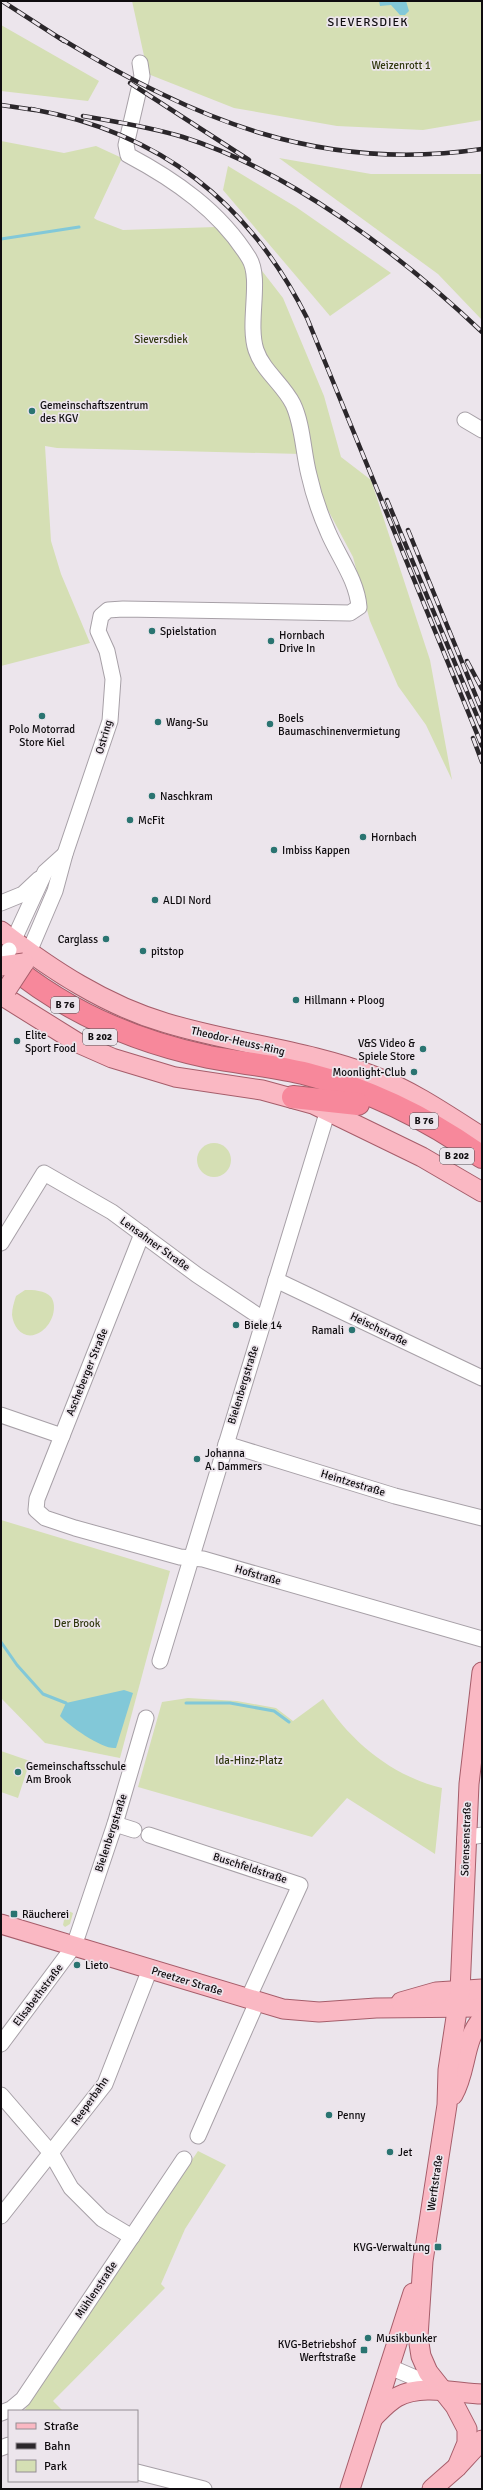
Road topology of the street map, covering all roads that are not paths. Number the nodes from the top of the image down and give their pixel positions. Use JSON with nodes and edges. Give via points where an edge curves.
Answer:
{"nodes":[{"id":1,"x":140,"y":63,"type":"dead end"},
{"id":2,"x":465,"y":420,"type":"dead end"},
{"id":3,"x":482,"y":430,"type":"edge"},
{"id":4,"x":65,"y":854,"type":"junction"},
{"id":5,"x":44,"y":874,"type":"junction"},
{"id":6,"x":1,"y":903,"type":"edge"},
{"id":7,"x":4,"y":952,"type":"edge"},
{"id":8,"x":30,"y":961,"type":"junction"},
{"id":9,"x":3,"y":991,"type":"edge"},
{"id":10,"x":139,"y":1018,"type":"junction"},
{"id":11,"x":250,"y":1064,"type":"junction"},
{"id":12,"x":293,"y":1097,"type":"junction"},
{"id":13,"x":358,"y":1104,"type":"junction"},
{"id":14,"x":328,"y":1110,"type":"junction"},
{"id":15,"x":482,"y":1137,"type":"edge"},
{"id":16,"x":482,"y":1157,"type":"edge"},
{"id":17,"x":482,"y":1172,"type":"edge"},
{"id":18,"x":482,"y":1192,"type":"edge"},
{"id":19,"x":142,"y":1234,"type":"junction"},
{"id":20,"x":1,"y":1243,"type":"edge"},
{"id":21,"x":276,"y":1280,"type":"junction"},
{"id":22,"x":263,"y":1319,"type":"junction"},
{"id":23,"x":482,"y":1378,"type":"edge"},
{"id":24,"x":1,"y":1415,"type":"edge"},
{"id":25,"x":62,"y":1436,"type":"junction"},
{"id":26,"x":226,"y":1444,"type":"junction"},
{"id":27,"x":36,"y":1510,"type":"joint"},
{"id":28,"x":482,"y":1518,"type":"edge"},
{"id":29,"x":193,"y":1558,"type":"junction"},
{"id":30,"x":482,"y":1639,"type":"edge"},
{"id":31,"x":160,"y":1661,"type":"dead end"},
{"id":32,"x":482,"y":1672,"type":"edge"},
{"id":33,"x":146,"y":1718,"type":"dead end"},
{"id":34,"x":115,"y":1824,"type":"junction"},
{"id":35,"x":134,"y":1830,"type":"dead end"},
{"id":36,"x":149,"y":1835,"type":"dead end"},
{"id":37,"x":474,"y":1836,"type":"edge"},
{"id":38,"x":1,"y":1924,"type":"edge"},
{"id":39,"x":74,"y":1946,"type":"junction"},
{"id":40,"x":150,"y":1969,"type":"junction"},
{"id":41,"x":482,"y":1989,"type":"edge"},
{"id":42,"x":252,"y":2001,"type":"junction"},
{"id":43,"x":466,"y":2003,"type":"edge"},
{"id":44,"x":482,"y":2019,"type":"edge"},
{"id":45,"x":470,"y":2036,"type":"junction"},
{"id":46,"x":1,"y":2044,"type":"edge"},
{"id":47,"x":1,"y":2095,"type":"edge"},
{"id":48,"x":447,"y":2105,"type":"junction"},
{"id":49,"x":198,"y":2136,"type":"dead end"},
{"id":50,"x":51,"y":2153,"type":"junction"},
{"id":51,"x":184,"y":2159,"type":"dead end"},
{"id":52,"x":1,"y":2216,"type":"edge"},
{"id":53,"x":132,"y":2237,"type":"junction"},
{"id":54,"x":423,"y":2261,"type":"junction"},
{"id":55,"x":390,"y":2367,"type":"junction"},
{"id":56,"x":443,"y":2391,"type":"junction"},
{"id":57,"x":482,"y":2394,"type":"edge"},
{"id":58,"x":8,"y":2410,"type":"edge"},
{"id":59,"x":373,"y":2418,"type":"junction"},
{"id":60,"x":482,"y":2440,"type":"edge"},
{"id":61,"x":457,"y":2467,"type":"junction"},
{"id":62,"x":138,"y":2472,"type":"edge"},
{"id":63,"x":204,"y":2489,"type":"edge"},
{"id":64,"x":350,"y":2489,"type":"edge"},
{"id":65,"x":432,"y":2489,"type":"edge"}],
"edges":[{"from":1,"to":4,"type":"street","name":"Ostring","via":[[142,76],[126,145],[128,155],[160,172],[191,194],[213,214],[249,258],[254,271],[252,317],[256,349],[262,365],[288,394],[294,406],[309,475],[328,532],[344,562],[359,600],[359,607],[350,613],[123,609],[108,610],[100,616],[98,630],[107,651],[113,678],[110,721]]},
{"from":2,"to":3,"type":"street"},
{"from":4,"to":5,"type":"street","name":"Ostring"},
{"from":4,"to":8,"type":"street","name":"Ostring"},
{"from":5,"to":6,"type":"street","name":"Ostring","via":[[23,894]]},
{"from":5,"to":7,"type":"street","name":"Ostring"},
{"from":7,"to":8,"type":"main road","bridge":true},
{"from":7,"to":8,"type":"main road","name":"Theodor-Heuss-Ring"},
{"from":7,"to":11,"type":"highway","name":"Theodor-Heuss-Ring","number":"B 76","via":[[46,992],[93,1020],[178,1049]]},
{"from":8,"to":9,"type":"main road","name":"Ostring","bridge":true},
{"from":8,"to":10,"type":"main road","name":"Theodor-Heuss-Ring"},
{"from":8,"to":10,"type":"main road","name":"Theodor-Heuss-Ring","via":[[95,1004]]},
{"from":9,"to":12,"type":"main road","via":[[78,1043],[146,1070]]},
{"from":9,"to":13,"type":"highway","number":"B 202","via":[[80,1028],[136,1051],[184,1064],[299,1086]]},
{"from":10,"to":11,"type":"highway","number":"B 76","via":[[235,1053]]},
{"from":10,"to":15,"type":"main road","name":"Theodor-Heuss-Ring","via":[[309,1056],[363,1071],[395,1086]]},
{"from":11,"to":16,"type":"highway","name":"Theodor-Heuss-Ring","number":"B 76","via":[[306,1074],[363,1092],[411,1114]]},
{"from":12,"to":13,"type":"highway"},
{"from":12,"to":14,"type":"main road"},
{"from":13,"to":17,"type":"highway","number":"B 202","via":[[431,1140]]},
{"from":14,"to":18,"type":"main road","via":[[449,1172]]},
{"from":14,"to":21,"type":"street","name":"Bielenbergstraße"},
{"from":19,"to":20,"type":"street","name":"Lensahner Straße","via":[[112,1212],[44,1173]]},
{"from":19,"to":22,"type":"street","name":"Lensahner Straße"},
{"from":19,"to":25,"type":"street","name":"Ascheberger Straße"},
{"from":21,"to":22,"type":"street","name":"Bielenbergstraße"},
{"from":21,"to":23,"type":"street","name":"Heischstraße"},
{"from":22,"to":26,"type":"street","name":"Bielenbergstraße"},
{"from":24,"to":25,"type":"street"},
{"from":25,"to":27,"type":"street","name":"Ascheberger Straße","via":[[37,1499]]},
{"from":26,"to":28,"type":"street","name":"Heintzestraße","via":[[395,1496]]},
{"from":26,"to":29,"type":"street","name":"Bielenbergstraße"},
{"from":27,"to":29,"type":"street","name":"Hofstraße","via":[[45,1518],[75,1528]]},
{"from":29,"to":30,"type":"street","name":"Hofstraße"},
{"from":29,"to":31,"type":"street","name":"Bielenbergstraße"},
{"from":32,"to":37,"type":"main road","name":"Sörensenstraße","via":[[469,1784]]},
{"from":33,"to":34,"type":"street","name":"Bielenbergstraße"},
{"from":34,"to":35,"type":"street"},
{"from":34,"to":39,"type":"street","name":"Bielenbergstraße"},
{"from":36,"to":42,"type":"street","name":"Buschfeldstraße","via":[[300,1885]]},
{"from":37,"to":43,"type":"main road","name":"Sörensenstraße"},
{"from":38,"to":39,"type":"main road","name":"Preetzer Straße"},
{"from":39,"to":40,"type":"main road","name":"Preetzer Straße"},
{"from":39,"to":46,"type":"street","name":"Elisabethstraße"},
{"from":40,"to":42,"type":"main road","name":"Preetzer Straße"},
{"from":40,"to":50,"type":"street","name":"Reeperbahn","via":[[105,2084]]},
{"from":41,"to":43,"type":"main road","name":"Preetzer Straße"},
{"from":42,"to":43,"type":"main road","name":"Preetzer Straße","via":[[283,2009],[319,2012]]},
{"from":42,"to":49,"type":"street"},
{"from":43,"to":45,"type":"main road","name":"Werftstraße"},
{"from":43,"to":48,"type":"main road","name":"Werftstraße","via":[[448,2070]]},
{"from":44,"to":45,"type":"main road","name":"Werftstraße"},
{"from":45,"to":48,"type":"main road","name":"Werftstraße","via":[[458,2086]]},
{"from":47,"to":50,"type":"street"},
{"from":48,"to":54,"type":"main road","name":"Werftstraße"},
{"from":50,"to":52,"type":"street","name":"Reeperbahn"},
{"from":50,"to":53,"type":"street","via":[[71,2188],[102,2219]]},
{"from":51,"to":53,"type":"street","name":"Mühlenstraße"},
{"from":53,"to":58,"type":"street","name":"Mühlenstraße","via":[[23,2399]]},
{"from":54,"to":55,"type":"main road","name":"Werftstraße"},
{"from":54,"to":56,"type":"main road","name":"Werftstraße","via":[[418,2337],[421,2356],[428,2372]]},
{"from":55,"to":56,"type":"street","name":"Werftstraße"},
{"from":55,"to":59,"type":"main road","name":"Werftstraße"},
{"from":56,"to":57,"type":"main road"},
{"from":56,"to":59,"type":"main road","via":[[409,2393],[398,2397]]},
{"from":56,"to":61,"type":"main road","name":"Werftstraße","via":[[467,2428],[467,2443]]},
{"from":59,"to":64,"type":"main road","name":"Werftstraße"},
{"from":60,"to":61,"type":"main road","name":"Werftstraße"},
{"from":61,"to":65,"type":"main road","name":"Werftstraße"},
{"from":62,"to":63,"type":"street"}]}
